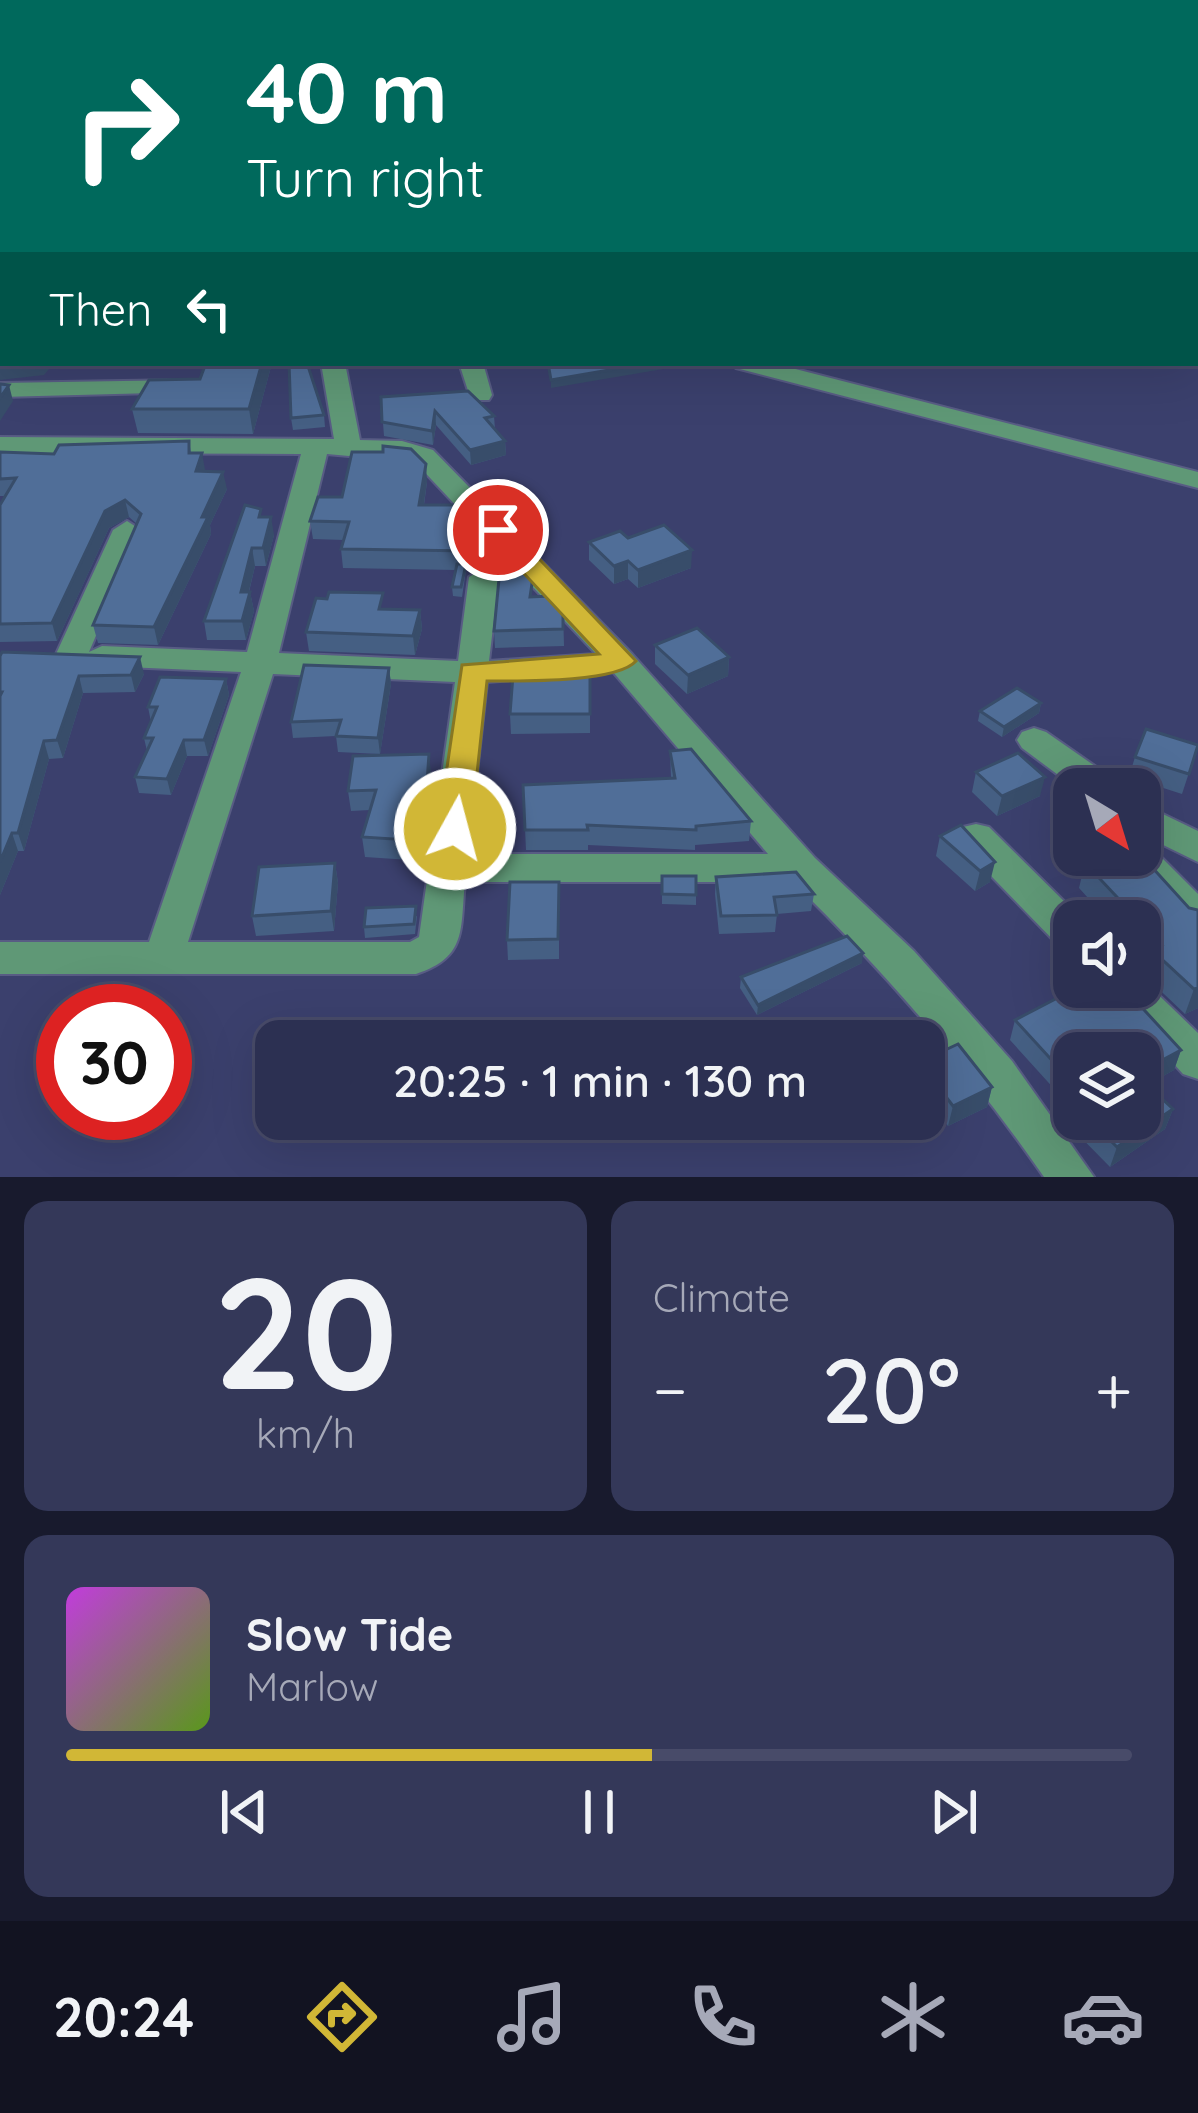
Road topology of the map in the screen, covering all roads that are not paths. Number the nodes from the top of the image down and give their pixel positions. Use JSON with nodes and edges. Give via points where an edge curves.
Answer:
{"nodes":[{"id":1,"x":115,"y":366,"type":"edge"},
{"id":2,"x":333,"y":366,"type":"edge"},
{"id":3,"x":472,"y":366,"type":"edge"},
{"id":4,"x":756,"y":366,"type":"edge"},
{"id":5,"x":196,"y":386,"type":"edge"},
{"id":6,"x":102,"y":387,"type":"junction"},
{"id":7,"x":0,"y":390,"type":"edge"},
{"id":8,"x":480,"y":394,"type":"dead end"},
{"id":9,"x":0,"y":445,"type":"edge"},
{"id":10,"x":332,"y":447,"type":"junction"},
{"id":11,"x":1198,"y":480,"type":"edge"},
{"id":12,"x":127,"y":530,"type":"dead end"},
{"id":13,"x":484,"y":577,"type":"dead end"},
{"id":14,"x":72,"y":654,"type":"junction"},
{"id":15,"x":32,"y":655,"type":"edge"},
{"id":16,"x":622,"y":661,"type":"junction"},
{"id":17,"x":260,"y":664,"type":"junction"},
{"id":18,"x":473,"y":672,"type":"junction"},
{"id":19,"x":1034,"y":740,"type":"dead end"},
{"id":20,"x":1073,"y":768,"type":"edge"},
{"id":21,"x":1161,"y":827,"type":"edge"},
{"id":22,"x":976,"y":837,"type":"edge"},
{"id":23,"x":1198,"y":848,"type":"edge"},
{"id":24,"x":450,"y":868,"type":"junction"},
{"id":25,"x":802,"y":868,"type":"junction"},
{"id":26,"x":1157,"y":876,"type":"edge"},
{"id":27,"x":1053,"y":915,"type":"edge"},
{"id":28,"x":1198,"y":919,"type":"edge"},
{"id":29,"x":0,"y":958,"type":"edge"},
{"id":30,"x":163,"y":959,"type":"junction"},
{"id":31,"x":1145,"y":1008,"type":"edge"},
{"id":32,"x":1198,"y":1061,"type":"edge"},
{"id":33,"x":1071,"y":1177,"type":"edge"}],
"edges":[{"from":1,"to":6,"type":"street"},
{"from":2,"to":10,"type":"street"},
{"from":3,"to":8,"type":"street"},
{"from":4,"to":11,"type":"street"},
{"from":5,"to":6,"type":"street"},
{"from":6,"to":7,"type":"street"},
{"from":9,"to":10,"type":"street"},
{"from":10,"to":16,"type":"street","via":[[424,455]]},
{"from":10,"to":17,"type":"street"},
{"from":12,"to":14,"type":"street"},
{"from":13,"to":18,"type":"street"},
{"from":14,"to":15,"type":"street"},
{"from":14,"to":17,"type":"street"},
{"from":16,"to":18,"type":"street"},
{"from":16,"to":25,"type":"street"},
{"from":17,"to":18,"type":"street"},
{"from":17,"to":30,"type":"street"},
{"from":18,"to":24,"type":"street"},
{"from":19,"to":20,"type":"street"},
{"from":21,"to":23,"type":"street"},
{"from":22,"to":27,"type":"street"},
{"from":24,"to":25,"type":"street"},
{"from":24,"to":30,"type":"street","via":[[438,945],[416,958]]},
{"from":25,"to":33,"type":"street","via":[[939,1005]]},
{"from":26,"to":28,"type":"street"},
{"from":29,"to":30,"type":"street"},
{"from":31,"to":32,"type":"street"}]}
